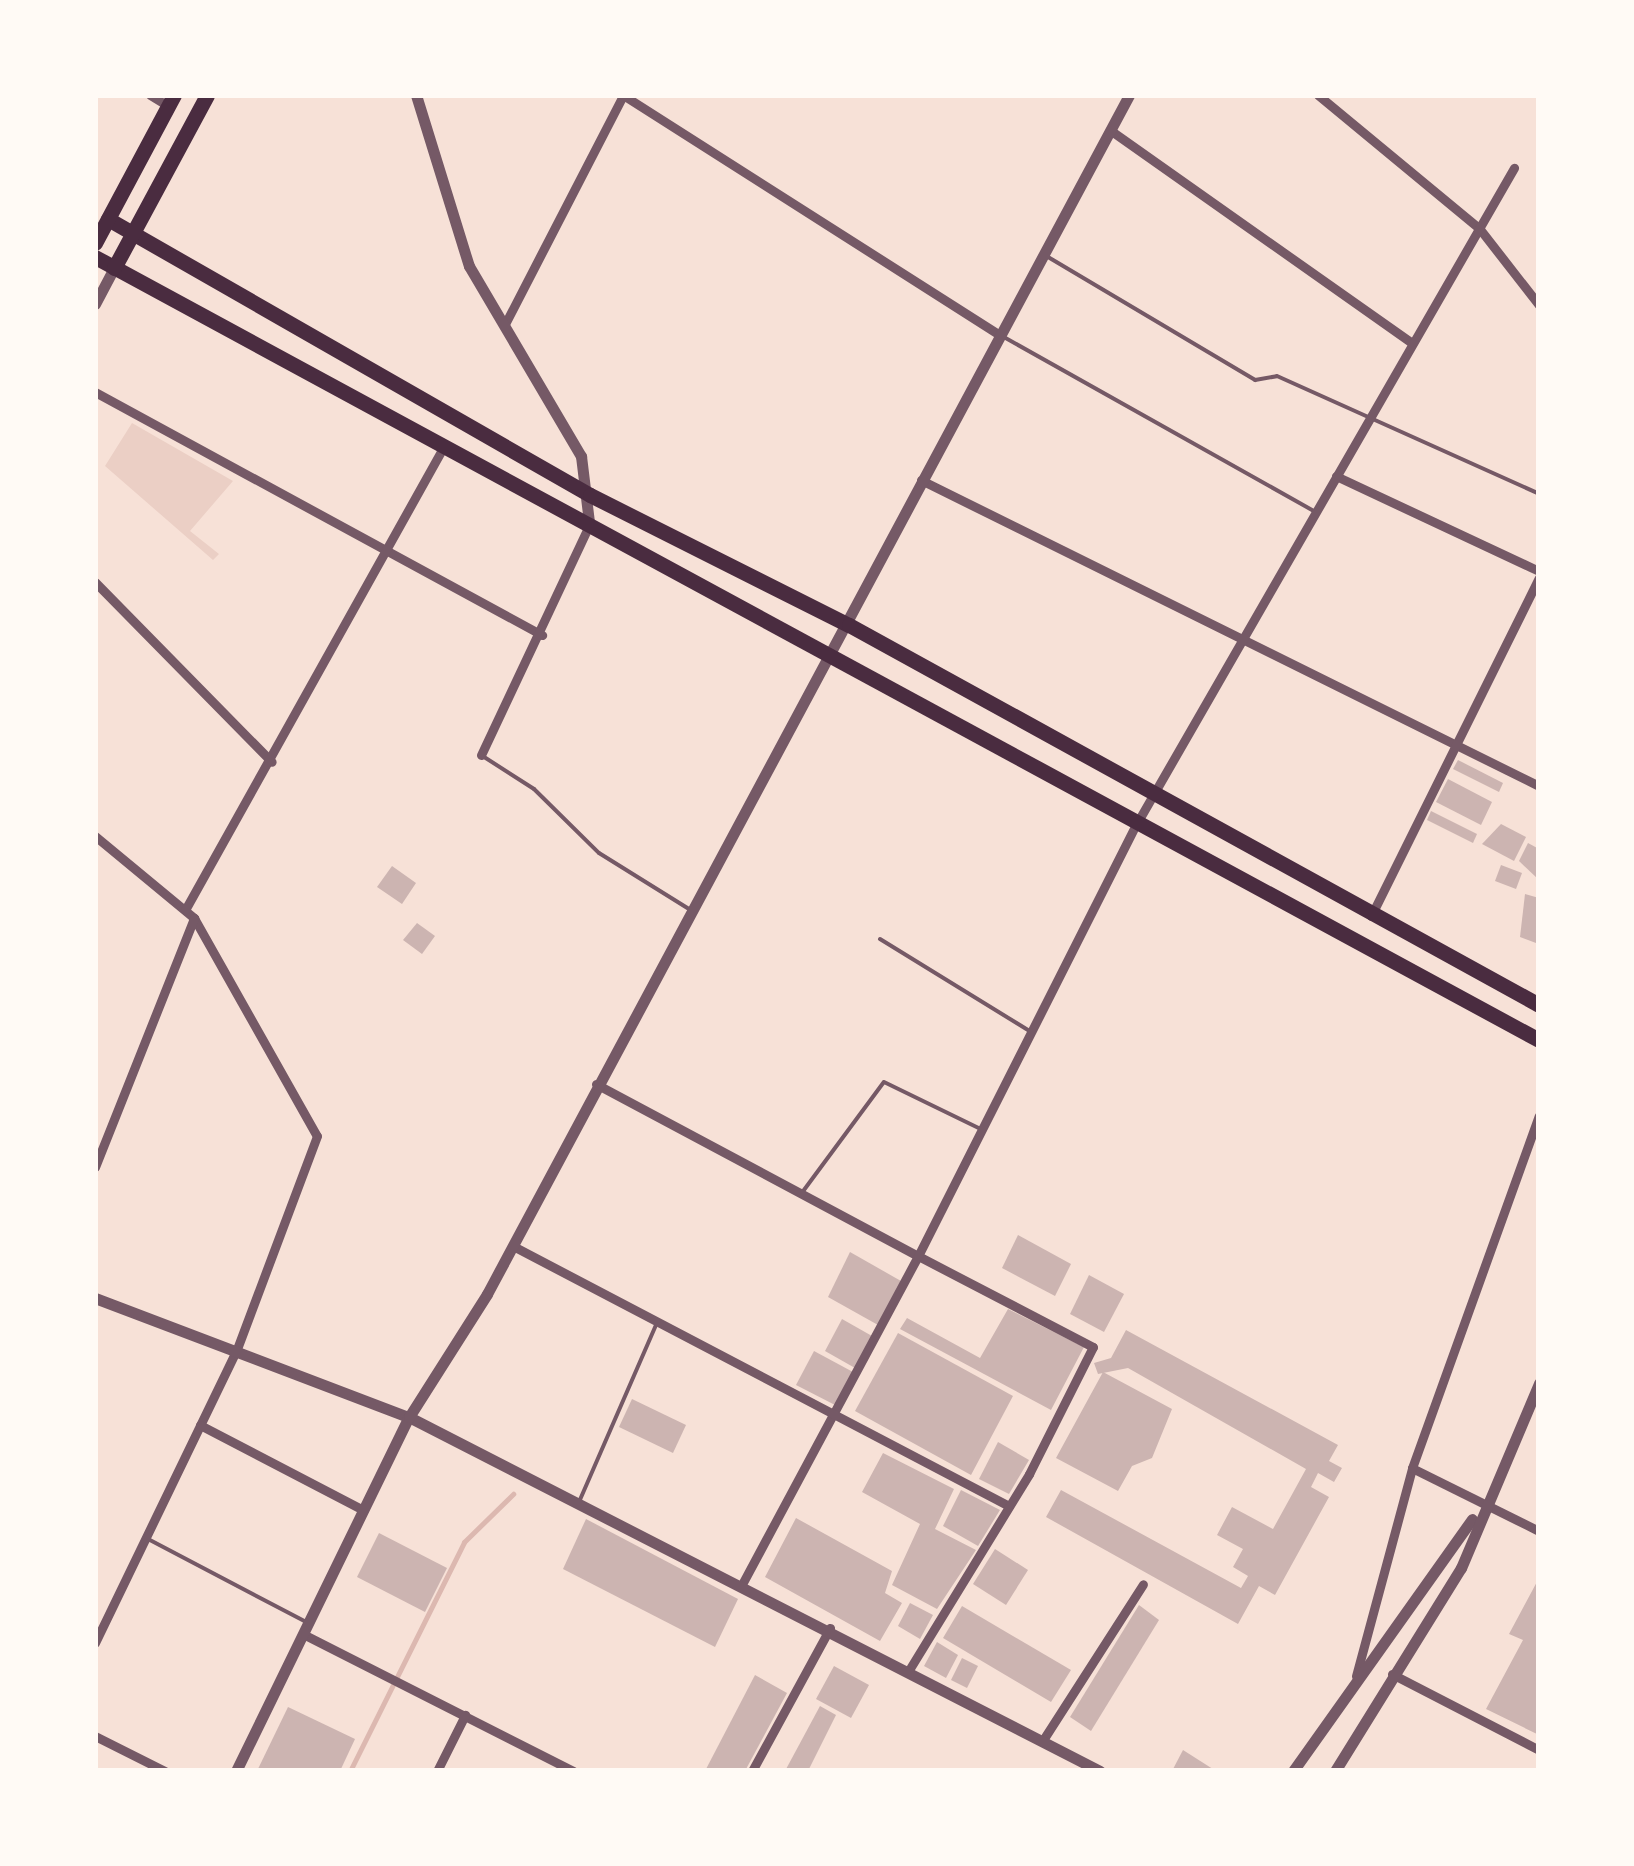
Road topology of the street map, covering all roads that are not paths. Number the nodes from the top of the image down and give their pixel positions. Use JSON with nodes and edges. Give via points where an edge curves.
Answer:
{"nodes":[{"id":1,"x":150,"y":95,"type":"edge"},
{"id":2,"x":207,"y":95,"type":"edge"},
{"id":3,"x":416,"y":95,"type":"edge"},
{"id":4,"x":1129,"y":95,"type":"edge"},
{"id":5,"x":1318,"y":95,"type":"edge"},
{"id":6,"x":171,"y":101,"type":"edge"},
{"id":7,"x":1110,"y":130,"type":"junction"},
{"id":8,"x":1514,"y":168,"type":"dead end"},
{"id":9,"x":108,"y":219,"type":"junction"},
{"id":10,"x":1479,"y":228,"type":"junction"},
{"id":11,"x":134,"y":234,"type":"junction"},
{"id":12,"x":95,"y":243,"type":"edge"},
{"id":13,"x":1042,"y":253,"type":"junction"},
{"id":14,"x":95,"y":257,"type":"edge"},
{"id":15,"x":114,"y":268,"type":"junction"},
{"id":16,"x":95,"y":304,"type":"edge"},
{"id":17,"x":1539,"y":305,"type":"edge"},
{"id":18,"x":504,"y":326,"type":"junction"},
{"id":19,"x":998,"y":334,"type":"junction"},
{"id":20,"x":1412,"y":344,"type":"junction"},
{"id":21,"x":95,"y":393,"type":"edge"},
{"id":22,"x":1369,"y":419,"type":"junction"},
{"id":23,"x":444,"y":446,"type":"junction"},
{"id":24,"x":1336,"y":476,"type":"junction"},
{"id":25,"x":922,"y":480,"type":"junction"},
{"id":26,"x":590,"y":494,"type":"junction"},
{"id":27,"x":1539,"y":494,"type":"edge"},
{"id":28,"x":1315,"y":512,"type":"junction"},
{"id":29,"x":589,"y":522,"type":"junction"},
{"id":30,"x":388,"y":547,"type":"junction"},
{"id":31,"x":1539,"y":575,"type":"edge"},
{"id":32,"x":95,"y":582,"type":"edge"},
{"id":33,"x":849,"y":625,"type":"junction"},
{"id":34,"x":542,"y":635,"type":"junction"},
{"id":35,"x":1244,"y":637,"type":"junction"},
{"id":36,"x":834,"y":654,"type":"junction"},
{"id":37,"x":1455,"y":746,"type":"junction"},
{"id":38,"x":480,"y":755,"type":"joint"},
{"id":39,"x":272,"y":762,"type":"junction"},
{"id":40,"x":1539,"y":786,"type":"edge"},
{"id":41,"x":1152,"y":797,"type":"junction"},
{"id":42,"x":1137,"y":823,"type":"junction"},
{"id":43,"x":95,"y":836,"type":"edge"},
{"id":44,"x":185,"y":910,"type":"junction"},
{"id":45,"x":692,"y":911,"type":"junction"},
{"id":46,"x":1371,"y":916,"type":"junction"},
{"id":47,"x":194,"y":918,"type":"junction"},
{"id":48,"x":880,"y":939,"type":"dead end"},
{"id":49,"x":1539,"y":1004,"type":"edge"},
{"id":50,"x":1031,"y":1032,"type":"junction"},
{"id":51,"x":1539,"y":1040,"type":"edge"},
{"id":52,"x":596,"y":1084,"type":"junction"},
{"id":53,"x":1539,"y":1116,"type":"edge"},
{"id":54,"x":982,"y":1130,"type":"junction"},
{"id":55,"x":95,"y":1166,"type":"edge"},
{"id":56,"x":801,"y":1194,"type":"junction"},
{"id":57,"x":513,"y":1246,"type":"junction"},
{"id":58,"x":918,"y":1256,"type":"junction"},
{"id":59,"x":95,"y":1298,"type":"edge"},
{"id":60,"x":658,"y":1320,"type":"junction"},
{"id":61,"x":236,"y":1352,"type":"junction"},
{"id":62,"x":1539,"y":1384,"type":"edge"},
{"id":63,"x":837,"y":1412,"type":"junction"},
{"id":64,"x":409,"y":1417,"type":"junction"},
{"id":65,"x":200,"y":1425,"type":"junction"},
{"id":66,"x":1412,"y":1468,"type":"junction"},
{"id":67,"x":579,"y":1502,"type":"junction"},
{"id":68,"x":1483,"y":1503,"type":"junction"},
{"id":69,"x":1010,"y":1506,"type":"junction"},
{"id":70,"x":364,"y":1510,"type":"junction"},
{"id":71,"x":1539,"y":1531,"type":"edge"},
{"id":72,"x":145,"y":1538,"type":"junction"},
{"id":73,"x":743,"y":1582,"type":"junction"},
{"id":74,"x":1143,"y":1584,"type":"dead end"},
{"id":75,"x":306,"y":1628,"type":"junction"},
{"id":76,"x":830,"y":1628,"type":"junction"},
{"id":77,"x":95,"y":1643,"type":"edge"},
{"id":78,"x":909,"y":1670,"type":"junction"},
{"id":79,"x":1390,"y":1673,"type":"junction"},
{"id":80,"x":1356,"y":1676,"type":"junction"},
{"id":81,"x":464,"y":1715,"type":"junction"},
{"id":82,"x":95,"y":1736,"type":"edge"},
{"id":83,"x":1043,"y":1740,"type":"junction"},
{"id":84,"x":1539,"y":1750,"type":"edge"},
{"id":85,"x":165,"y":1771,"type":"edge"},
{"id":86,"x":236,"y":1771,"type":"edge"},
{"id":87,"x":437,"y":1771,"type":"edge"},
{"id":88,"x":573,"y":1771,"type":"edge"},
{"id":89,"x":752,"y":1771,"type":"edge"},
{"id":90,"x":1100,"y":1771,"type":"edge"},
{"id":91,"x":1293,"y":1771,"type":"edge"},
{"id":92,"x":1336,"y":1771,"type":"edge"}],
"edges":[{"from":1,"to":6,"type":"street"},
{"from":2,"to":11,"type":"highway"},
{"from":3,"to":18,"type":"street","via":[[469,266]]},
{"from":4,"to":7,"type":"street"},
{"from":5,"to":10,"type":"street"},
{"from":6,"to":9,"type":"highway"},
{"from":7,"to":13,"type":"street"},
{"from":7,"to":20,"type":"street"},
{"from":8,"to":10,"type":"street"},
{"from":9,"to":11,"type":"highway"},
{"from":9,"to":12,"type":"highway"},
{"from":10,"to":17,"type":"street"},
{"from":10,"to":20,"type":"street"},
{"from":11,"to":15,"type":"highway"},
{"from":11,"to":26,"type":"highway"},
{"from":13,"to":19,"type":"street"},
{"from":13,"to":22,"type":"lane","via":[[1254,380],[1277,376]]},
{"from":14,"to":15,"type":"highway"},
{"from":15,"to":16,"type":"street"},
{"from":15,"to":23,"type":"highway"},
{"from":18,"to":19,"type":"street","via":[[623,95]]},
{"from":18,"to":26,"type":"street","via":[[581,456]]},
{"from":19,"to":25,"type":"street"},
{"from":19,"to":28,"type":"lane"},
{"from":20,"to":22,"type":"street"},
{"from":21,"to":30,"type":"street"},
{"from":22,"to":24,"type":"street"},
{"from":22,"to":27,"type":"lane"},
{"from":23,"to":29,"type":"highway"},
{"from":23,"to":30,"type":"street"},
{"from":24,"to":28,"type":"street"},
{"from":24,"to":31,"type":"street"},
{"from":25,"to":33,"type":"street"},
{"from":25,"to":35,"type":"street"},
{"from":26,"to":29,"type":"street"},
{"from":26,"to":33,"type":"highway"},
{"from":28,"to":35,"type":"street"},
{"from":29,"to":34,"type":"street"},
{"from":29,"to":36,"type":"highway"},
{"from":30,"to":34,"type":"street"},
{"from":30,"to":39,"type":"street"},
{"from":31,"to":37,"type":"street"},
{"from":32,"to":39,"type":"street"},
{"from":33,"to":36,"type":"street"},
{"from":33,"to":41,"type":"highway"},
{"from":34,"to":38,"type":"street"},
{"from":35,"to":37,"type":"street"},
{"from":35,"to":41,"type":"street"},
{"from":36,"to":42,"type":"highway"},
{"from":36,"to":45,"type":"street"},
{"from":37,"to":40,"type":"street"},
{"from":37,"to":46,"type":"street"},
{"from":38,"to":45,"type":"lane","via":[[534,790],[598,853]]},
{"from":39,"to":44,"type":"street"},
{"from":41,"to":42,"type":"street"},
{"from":41,"to":46,"type":"highway"},
{"from":42,"to":50,"type":"street"},
{"from":42,"to":51,"type":"highway"},
{"from":43,"to":44,"type":"street"},
{"from":44,"to":47,"type":"street"},
{"from":45,"to":52,"type":"street"},
{"from":46,"to":49,"type":"highway"},
{"from":47,"to":55,"type":"street"},
{"from":47,"to":61,"type":"street","via":[[318,1136]]},
{"from":48,"to":50,"type":"lane"},
{"from":50,"to":54,"type":"street"},
{"from":52,"to":56,"type":"street"},
{"from":52,"to":57,"type":"street"},
{"from":53,"to":66,"type":"street"},
{"from":54,"to":56,"type":"lane","via":[[884,1082]]},
{"from":54,"to":58,"type":"street"},
{"from":56,"to":58,"type":"street"},
{"from":57,"to":60,"type":"street"},
{"from":57,"to":64,"type":"street"},
{"from":58,"to":63,"type":"street"},
{"from":58,"to":69,"type":"street","via":[[1093,1346]]},
{"from":59,"to":61,"type":"street"},
{"from":60,"to":63,"type":"street"},
{"from":60,"to":67,"type":"lane"},
{"from":61,"to":64,"type":"street"},
{"from":61,"to":65,"type":"street"},
{"from":62,"to":68,"type":"street"},
{"from":63,"to":69,"type":"street"},
{"from":63,"to":73,"type":"street"},
{"from":64,"to":67,"type":"street"},
{"from":64,"to":70,"type":"street"},
{"from":65,"to":70,"type":"street"},
{"from":65,"to":72,"type":"street"},
{"from":66,"to":68,"type":"street"},
{"from":66,"to":80,"type":"street"},
{"from":67,"to":73,"type":"street"},
{"from":68,"to":71,"type":"street"},
{"from":68,"to":79,"type":"street","via":[[1461,1568]]},
{"from":68,"to":80,"type":"street"},
{"from":69,"to":78,"type":"street"},
{"from":70,"to":75,"type":"street"},
{"from":72,"to":75,"type":"lane"},
{"from":72,"to":77,"type":"street"},
{"from":73,"to":76,"type":"street"},
{"from":74,"to":83,"type":"street"},
{"from":75,"to":81,"type":"street"},
{"from":75,"to":86,"type":"street"},
{"from":76,"to":78,"type":"street"},
{"from":76,"to":89,"type":"street"},
{"from":78,"to":83,"type":"street"},
{"from":79,"to":84,"type":"street"},
{"from":79,"to":92,"type":"street"},
{"from":80,"to":91,"type":"street"},
{"from":81,"to":87,"type":"street"},
{"from":81,"to":88,"type":"street"},
{"from":82,"to":85,"type":"street"},
{"from":83,"to":90,"type":"street"}]}
